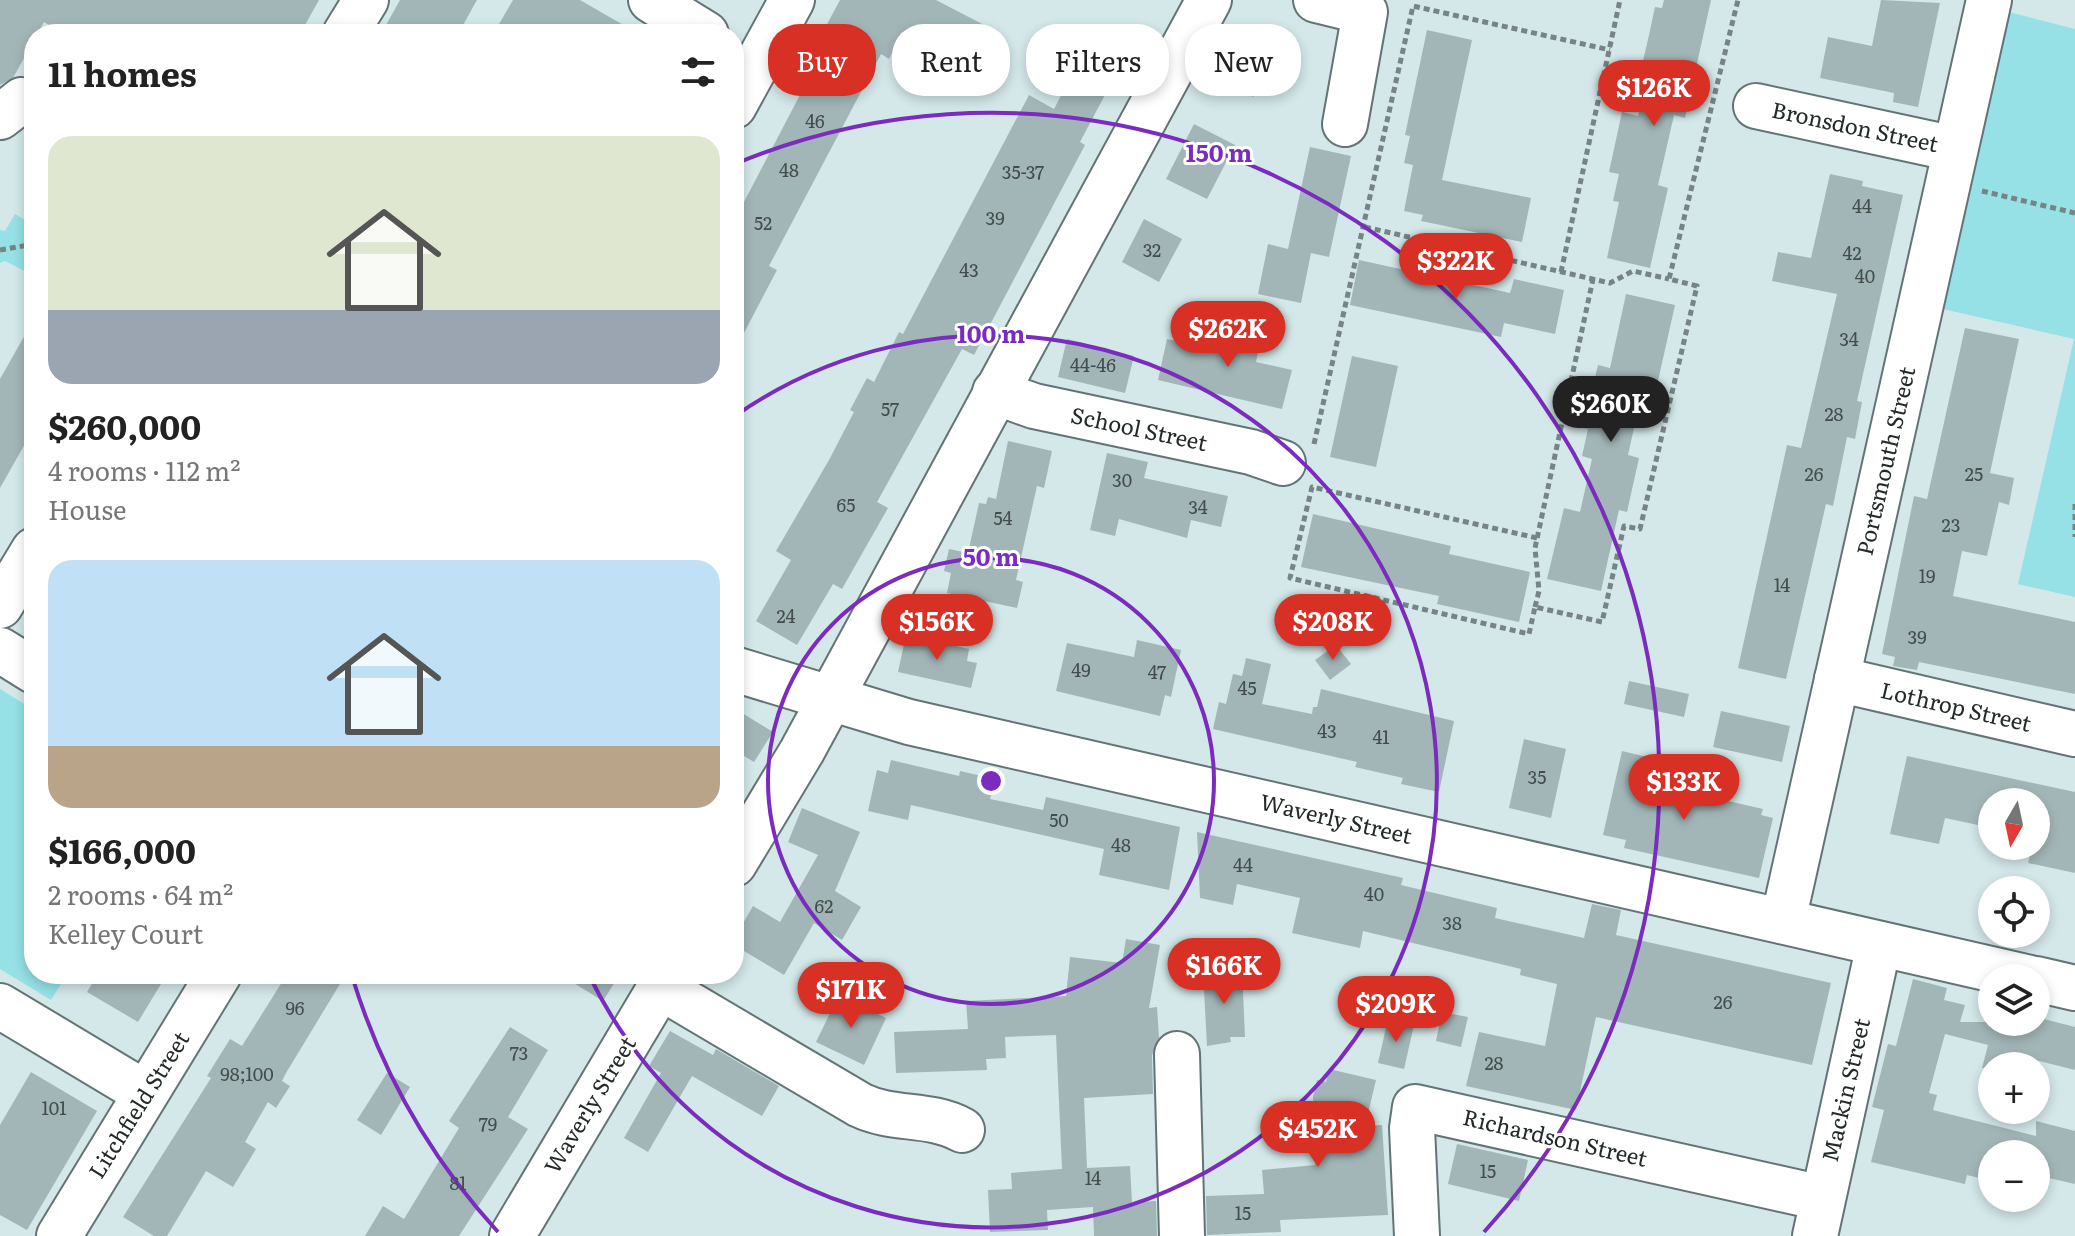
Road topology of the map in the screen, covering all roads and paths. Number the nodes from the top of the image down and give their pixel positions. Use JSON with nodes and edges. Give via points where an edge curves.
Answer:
{"nodes":[{"id":1,"x":366,"y":0,"type":"edge"},
{"id":2,"x":651,"y":0,"type":"edge"},
{"id":3,"x":792,"y":0,"type":"edge"},
{"id":4,"x":1209,"y":0,"type":"edge"},
{"id":5,"x":1316,"y":0,"type":"edge"},
{"id":6,"x":1620,"y":0,"type":"edge"},
{"id":7,"x":1738,"y":0,"type":"edge"},
{"id":8,"x":1989,"y":0,"type":"edge"},
{"id":9,"x":351,"y":24,"type":"edge"},
{"id":10,"x":690,"y":24,"type":"edge"},
{"id":11,"x":1610,"y":50,"type":"junction"},
{"id":12,"x":745,"y":58,"type":"edge"},
{"id":13,"x":24,"y":101,"type":"edge"},
{"id":14,"x":1756,"y":106,"type":"dead end"},
{"id":15,"x":0,"y":117,"type":"edge"},
{"id":16,"x":1345,"y":124,"type":"dead end"},
{"id":17,"x":1955,"y":149,"type":"junction"},
{"id":18,"x":1979,"y":190,"type":"dead end"},
{"id":19,"x":2075,"y":213,"type":"edge"},
{"id":20,"x":1365,"y":227,"type":"junction"},
{"id":21,"x":24,"y":246,"type":"edge"},
{"id":22,"x":0,"y":250,"type":"edge"},
{"id":23,"x":1561,"y":272,"type":"junction"},
{"id":24,"x":1593,"y":279,"type":"junction"},
{"id":25,"x":1669,"y":279,"type":"junction"},
{"id":26,"x":995,"y":392,"type":"junction"},
{"id":27,"x":1298,"y":454,"type":"joint"},
{"id":28,"x":2075,"y":504,"type":"edge"},
{"id":29,"x":2075,"y":537,"type":"edge"},
{"id":30,"x":1537,"y":538,"type":"junction"},
{"id":31,"x":24,"y":566,"type":"edge"},
{"id":32,"x":0,"y":606,"type":"edge"},
{"id":33,"x":1535,"y":607,"type":"junction"},
{"id":34,"x":0,"y":650,"type":"edge"},
{"id":35,"x":24,"y":665,"type":"edge"},
{"id":36,"x":744,"y":672,"type":"edge"},
{"id":37,"x":1837,"y":679,"type":"junction"},
{"id":38,"x":829,"y":698,"type":"junction"},
{"id":39,"x":2075,"y":734,"type":"edge"},
{"id":40,"x":744,"y":847,"type":"edge"},
{"id":41,"x":1783,"y":921,"type":"junction"},
{"id":42,"x":1879,"y":944,"type":"junction"},
{"id":43,"x":1978,"y":966,"type":"edge"},
{"id":44,"x":2050,"y":982,"type":"edge"},
{"id":45,"x":213,"y":984,"type":"edge"},
{"id":46,"x":662,"y":984,"type":"edge"},
{"id":47,"x":670,"y":984,"type":"edge"},
{"id":48,"x":2075,"y":988,"type":"edge"},
{"id":49,"x":0,"y":1006,"type":"edge"},
{"id":50,"x":1177,"y":1054,"type":"dead end"},
{"id":51,"x":145,"y":1093,"type":"junction"},
{"id":52,"x":962,"y":1130,"type":"dead end"},
{"id":53,"x":1818,"y":1217,"type":"edge"},
{"id":54,"x":59,"y":1236,"type":"edge"},
{"id":55,"x":512,"y":1236,"type":"edge"},
{"id":56,"x":1182,"y":1236,"type":"edge"},
{"id":57,"x":1417,"y":1236,"type":"edge"}],
"edges":[{"from":1,"to":9,"type":"street"},
{"from":2,"to":10,"type":"street"},
{"from":3,"to":12,"type":"street"},
{"from":4,"to":26,"type":"street"},
{"from":5,"to":16,"type":"street","via":[[1365,12]]},
{"from":6,"to":11,"type":"path"},
{"from":7,"to":25,"type":"path"},
{"from":8,"to":17,"type":"street","name":"Portsmouth Street"},
{"from":11,"to":20,"type":"path","via":[[1413,6]]},
{"from":11,"to":23,"type":"path"},
{"from":13,"to":15,"type":"street"},
{"from":14,"to":17,"type":"street","name":"Bronsdon Street"},
{"from":17,"to":37,"type":"street","name":"Portsmouth Street"},
{"from":18,"to":19,"type":"path"},
{"from":20,"to":23,"type":"path"},
{"from":20,"to":27,"type":"path"},
{"from":21,"to":22,"type":"path"},
{"from":23,"to":24,"type":"path"},
{"from":24,"to":25,"type":"path","via":[[1610,283],[1633,271]]},
{"from":24,"to":30,"type":"path"},
{"from":25,"to":33,"type":"path","via":[[1697,286],[1640,529],[1624,526],[1602,622]]},
{"from":26,"to":27,"type":"street","name":"School Street","via":[[1034,406],[1251,452]]},
{"from":26,"to":38,"type":"street"},
{"from":28,"to":29,"type":"path"},
{"from":30,"to":33,"type":"path"},
{"from":30,"to":33,"type":"path","via":[[1312,487],[1290,578],[1529,634]]},
{"from":31,"to":32,"type":"street"},
{"from":34,"to":35,"type":"street"},
{"from":36,"to":38,"type":"street","name":"Waverly Street"},
{"from":37,"to":39,"type":"street","name":"Lothrop Street"},
{"from":37,"to":41,"type":"street","name":"Portsmouth Street"},
{"from":38,"to":40,"type":"street"},
{"from":38,"to":41,"type":"street","name":"Waverly Street","via":[[909,722]]},
{"from":41,"to":42,"type":"street","name":"Waverly Street"},
{"from":42,"to":43,"type":"street","name":"Waverly Street"},
{"from":42,"to":53,"type":"street","name":"Mackin Street"},
{"from":44,"to":48,"type":"street"},
{"from":45,"to":51,"type":"street","name":"Litchfield Street"},
{"from":46,"to":55,"type":"street","name":"Waverly Street"},
{"from":47,"to":52,"type":"street","via":[[860,1105],[944,1121]]},
{"from":49,"to":51,"type":"street"},
{"from":50,"to":56,"type":"street"},
{"from":51,"to":54,"type":"street","name":"Litchfield Street"},
{"from":53,"to":57,"type":"street","name":"Richardson Street","via":[[1415,1107]]}]}
